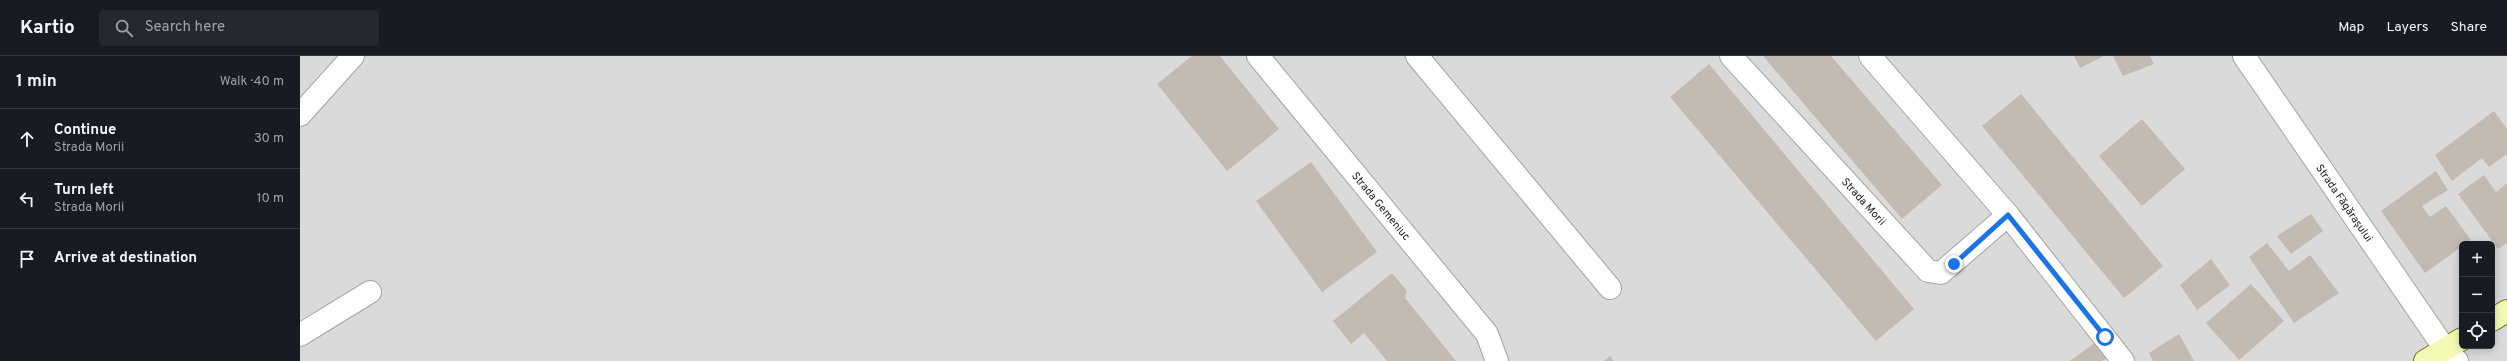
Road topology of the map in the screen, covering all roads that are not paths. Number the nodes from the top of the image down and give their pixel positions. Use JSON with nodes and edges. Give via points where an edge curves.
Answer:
{"nodes":[{"id":1,"x":353,"y":56,"type":"edge"},
{"id":2,"x":1258,"y":56,"type":"edge"},
{"id":3,"x":1417,"y":56,"type":"edge"},
{"id":4,"x":1731,"y":56,"type":"edge"},
{"id":5,"x":1870,"y":56,"type":"edge"},
{"id":6,"x":2244,"y":56,"type":"edge"},
{"id":7,"x":300,"y":115,"type":"edge"},
{"id":8,"x":2008,"y":215,"type":"junction"},
{"id":9,"x":1610,"y":288,"type":"dead end"},
{"id":10,"x":370,"y":292,"type":"dead end"},
{"id":11,"x":2507,"y":311,"type":"edge"},
{"id":12,"x":2495,"y":318,"type":"edge"},
{"id":13,"x":300,"y":335,"type":"edge"},
{"id":14,"x":2455,"y":350,"type":"edge"},
{"id":15,"x":1497,"y":361,"type":"edge"},
{"id":16,"x":2123,"y":361,"type":"edge"},
{"id":17,"x":2426,"y":361,"type":"edge"}],
"edges":[{"from":1,"to":7,"type":"street"},
{"from":2,"to":15,"type":"street","name":"Strada Gemeniuc","via":[[1487,334]]},
{"from":3,"to":9,"type":"street"},
{"from":4,"to":8,"type":"street","name":"Strada Morii","via":[[1928,271],[1941,274]]},
{"from":5,"to":8,"type":"street"},
{"from":6,"to":14,"type":"street","name":"Strada Făgărașului"},
{"from":8,"to":16,"type":"street"},
{"from":10,"to":13,"type":"street"},
{"from":11,"to":12,"type":"main road"},
{"from":14,"to":17,"type":"main road"}]}
